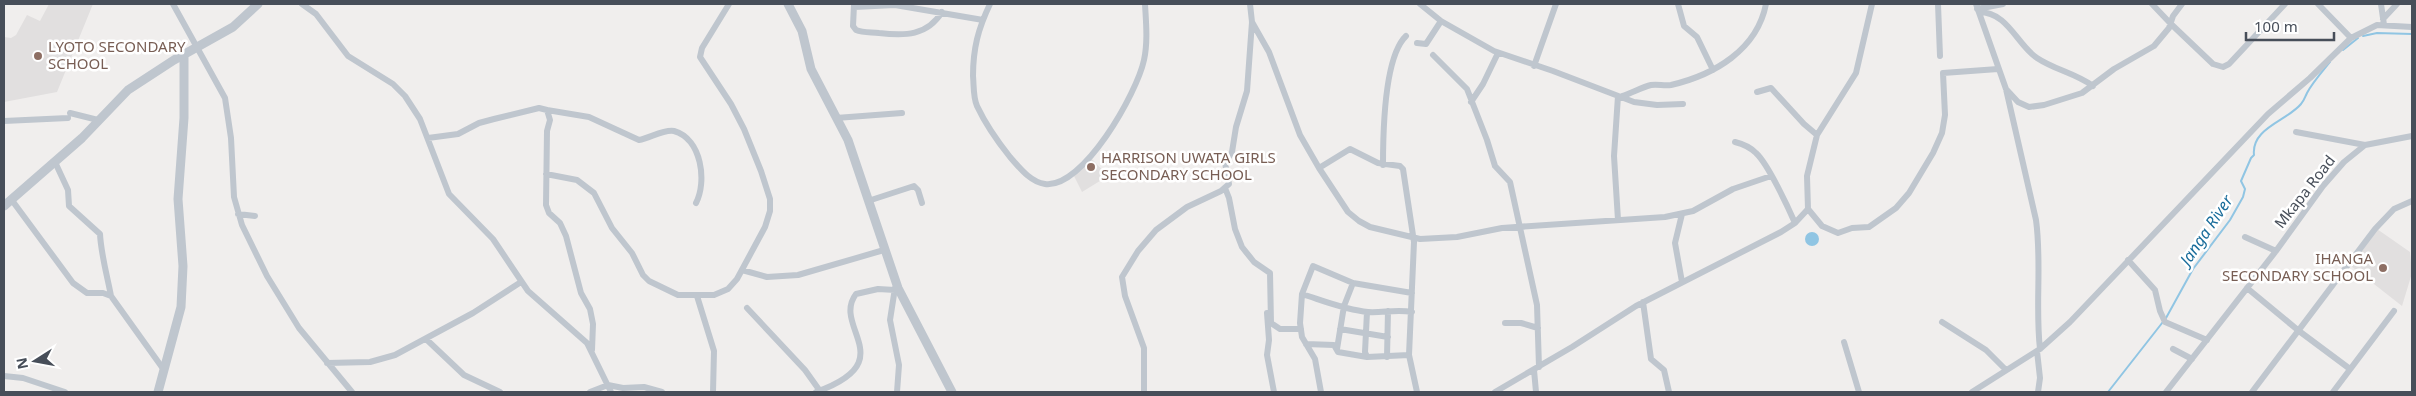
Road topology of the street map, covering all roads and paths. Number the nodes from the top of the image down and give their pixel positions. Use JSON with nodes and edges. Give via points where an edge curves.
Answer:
{"nodes":[{"id":1,"x":173,"y":4,"type":"edge"},
{"id":2,"x":258,"y":4,"type":"edge"},
{"id":3,"x":302,"y":4,"type":"edge"},
{"id":4,"x":729,"y":4,"type":"edge"},
{"id":5,"x":788,"y":4,"type":"edge"},
{"id":6,"x":990,"y":4,"type":"edge"},
{"id":7,"x":1146,"y":4,"type":"edge"},
{"id":8,"x":1250,"y":4,"type":"edge"},
{"id":9,"x":1420,"y":4,"type":"edge"},
{"id":10,"x":1556,"y":4,"type":"edge"},
{"id":11,"x":1678,"y":4,"type":"edge"},
{"id":12,"x":1766,"y":4,"type":"edge"},
{"id":13,"x":1872,"y":4,"type":"edge"},
{"id":14,"x":1938,"y":4,"type":"edge"},
{"id":15,"x":2003,"y":4,"type":"edge"},
{"id":16,"x":2152,"y":4,"type":"edge"},
{"id":17,"x":2182,"y":4,"type":"edge"},
{"id":18,"x":2285,"y":4,"type":"edge"},
{"id":19,"x":2318,"y":4,"type":"edge"},
{"id":20,"x":2381,"y":4,"type":"edge"},
{"id":21,"x":2397,"y":4,"type":"edge"},
{"id":22,"x":854,"y":6,"type":"edge"},
{"id":23,"x":1977,"y":8,"type":"edge"},
{"id":24,"x":942,"y":12,"type":"junction"},
{"id":25,"x":983,"y":20,"type":"junction"},
{"id":26,"x":1442,"y":21,"type":"junction"},
{"id":27,"x":1252,"y":22,"type":"junction"},
{"id":28,"x":2384,"y":22,"type":"junction"},
{"id":29,"x":2171,"y":24,"type":"junction"},
{"id":30,"x":2412,"y":27,"type":"edge"},
{"id":31,"x":1406,"y":36,"type":"dead end"},
{"id":32,"x":2351,"y":38,"type":"junction"},
{"id":33,"x":1417,"y":43,"type":"dead end"},
{"id":34,"x":196,"y":48,"type":"junction"},
{"id":35,"x":1498,"y":53,"type":"junction"},
{"id":36,"x":184,"y":54,"type":"junction"},
{"id":37,"x":1433,"y":55,"type":"dead end"},
{"id":38,"x":1940,"y":56,"type":"dead end"},
{"id":39,"x":1534,"y":66,"type":"junction"},
{"id":40,"x":1998,"y":69,"type":"junction"},
{"id":41,"x":1713,"y":70,"type":"junction"},
{"id":42,"x":2093,"y":86,"type":"junction"},
{"id":43,"x":2006,"y":89,"type":"junction"},
{"id":44,"x":1757,"y":92,"type":"dead end"},
{"id":45,"x":1620,"y":96,"type":"junction"},
{"id":46,"x":1471,"y":102,"type":"junction"},
{"id":47,"x":2018,"y":102,"type":"junction"},
{"id":48,"x":1683,"y":104,"type":"dead end"},
{"id":49,"x":2009,"y":109,"type":"junction"},
{"id":50,"x":547,"y":110,"type":"junction"},
{"id":51,"x":902,"y":113,"type":"dead end"},
{"id":52,"x":836,"y":118,"type":"junction"},
{"id":53,"x":98,"y":120,"type":"junction"},
{"id":54,"x":4,"y":121,"type":"edge"},
{"id":55,"x":2296,"y":132,"type":"dead end"},
{"id":56,"x":1818,"y":135,"type":"junction"},
{"id":57,"x":2412,"y":136,"type":"edge"},
{"id":58,"x":428,"y":138,"type":"junction"},
{"id":59,"x":1735,"y":142,"type":"dead end"},
{"id":60,"x":2365,"y":145,"type":"junction"},
{"id":61,"x":55,"y":162,"type":"junction"},
{"id":62,"x":1383,"y":164,"type":"junction"},
{"id":63,"x":1318,"y":168,"type":"junction"},
{"id":64,"x":546,"y":174,"type":"junction"},
{"id":65,"x":1771,"y":176,"type":"junction"},
{"id":66,"x":1225,"y":188,"type":"junction"},
{"id":67,"x":2412,"y":200,"type":"edge"},
{"id":68,"x":868,"y":201,"type":"junction"},
{"id":69,"x":922,"y":202,"type":"dead end"},
{"id":70,"x":7,"y":203,"type":"edge"},
{"id":71,"x":696,"y":203,"type":"dead end"},
{"id":72,"x":1808,"y":209,"type":"junction"},
{"id":73,"x":238,"y":214,"type":"junction"},
{"id":74,"x":1682,"y":214,"type":"junction"},
{"id":75,"x":254,"y":216,"type":"dead end"},
{"id":76,"x":1618,"y":220,"type":"junction"},
{"id":77,"x":1794,"y":223,"type":"junction"},
{"id":78,"x":1518,"y":227,"type":"junction"},
{"id":79,"x":2245,"y":237,"type":"dead end"},
{"id":80,"x":1414,"y":238,"type":"junction"},
{"id":81,"x":884,"y":250,"type":"junction"},
{"id":82,"x":2276,"y":251,"type":"junction"},
{"id":83,"x":2128,"y":260,"type":"junction"},
{"id":84,"x":742,"y":270,"type":"junction"},
{"id":85,"x":521,"y":282,"type":"junction"},
{"id":86,"x":1682,"y":282,"type":"junction"},
{"id":87,"x":1353,"y":283,"type":"junction"},
{"id":88,"x":895,"y":287,"type":"junction"},
{"id":89,"x":2247,"y":288,"type":"junction"},
{"id":90,"x":1412,"y":293,"type":"junction"},
{"id":91,"x":1302,"y":294,"type":"junction"},
{"id":92,"x":111,"y":296,"type":"junction"},
{"id":93,"x":697,"y":296,"type":"junction"},
{"id":94,"x":1643,"y":302,"type":"junction"},
{"id":95,"x":1269,"y":305,"type":"junction"},
{"id":96,"x":1344,"y":306,"type":"junction"},
{"id":97,"x":748,"y":308,"type":"dead end"},
{"id":98,"x":1388,"y":311,"type":"junction"},
{"id":99,"x":1367,"y":312,"type":"junction"},
{"id":100,"x":1412,"y":312,"type":"junction"},
{"id":101,"x":2394,"y":312,"type":"dead end"},
{"id":102,"x":1942,"y":322,"type":"dead end"},
{"id":103,"x":1505,"y":323,"type":"dead end"},
{"id":104,"x":1538,"y":328,"type":"junction"},
{"id":105,"x":1301,"y":329,"type":"junction"},
{"id":106,"x":1340,"y":329,"type":"junction"},
{"id":107,"x":2299,"y":331,"type":"junction"},
{"id":108,"x":1366,"y":334,"type":"junction"},
{"id":109,"x":1388,"y":336,"type":"junction"},
{"id":110,"x":426,"y":339,"type":"junction"},
{"id":111,"x":2207,"y":340,"type":"junction"},
{"id":112,"x":1844,"y":342,"type":"dead end"},
{"id":113,"x":1306,"y":344,"type":"junction"},
{"id":114,"x":2173,"y":349,"type":"dead end"},
{"id":115,"x":592,"y":350,"type":"junction"},
{"id":116,"x":1337,"y":350,"type":"junction"},
{"id":117,"x":2039,"y":350,"type":"junction"},
{"id":118,"x":1409,"y":355,"type":"junction"},
{"id":119,"x":1387,"y":357,"type":"junction"},
{"id":120,"x":1368,"y":358,"type":"junction"},
{"id":121,"x":2192,"y":359,"type":"junction"},
{"id":122,"x":327,"y":363,"type":"junction"},
{"id":123,"x":1537,"y":368,"type":"junction"},
{"id":124,"x":2350,"y":369,"type":"junction"},
{"id":125,"x":164,"y":370,"type":"junction"},
{"id":126,"x":2006,"y":370,"type":"junction"},
{"id":127,"x":4,"y":376,"type":"edge"},
{"id":128,"x":608,"y":385,"type":"junction"},
{"id":129,"x":65,"y":392,"type":"edge"},
{"id":130,"x":158,"y":392,"type":"edge"},
{"id":131,"x":352,"y":392,"type":"edge"},
{"id":132,"x":500,"y":392,"type":"edge"},
{"id":133,"x":590,"y":392,"type":"edge"},
{"id":134,"x":611,"y":392,"type":"edge"},
{"id":135,"x":662,"y":392,"type":"edge"},
{"id":136,"x":713,"y":392,"type":"edge"},
{"id":137,"x":818,"y":392,"type":"edge"},
{"id":138,"x":898,"y":392,"type":"edge"},
{"id":139,"x":952,"y":392,"type":"edge"},
{"id":140,"x":1144,"y":392,"type":"edge"},
{"id":141,"x":1274,"y":392,"type":"edge"},
{"id":142,"x":1321,"y":392,"type":"edge"},
{"id":143,"x":1417,"y":392,"type":"edge"},
{"id":144,"x":1495,"y":392,"type":"edge"},
{"id":145,"x":1536,"y":392,"type":"edge"},
{"id":146,"x":1669,"y":392,"type":"edge"},
{"id":147,"x":1859,"y":392,"type":"edge"},
{"id":148,"x":1972,"y":392,"type":"edge"},
{"id":149,"x":2038,"y":392,"type":"edge"},
{"id":150,"x":2166,"y":392,"type":"edge"},
{"id":151,"x":2252,"y":392,"type":"edge"},
{"id":152,"x":2333,"y":392,"type":"edge"}],
"edges":[{"from":1,"to":34,"type":"street"},
{"from":2,"to":34,"type":"street","via":[[233,27]]},
{"from":3,"to":58,"type":"street","via":[[316,14],[348,56],[393,84],[405,96]]},
{"from":4,"to":84,"type":"street","via":[[702,48],[700,57],[744,129],[770,199],[768,220]]},
{"from":5,"to":52,"type":"street","via":[[802,31],[811,69]]},
{"from":6,"to":25,"type":"street"},
{"from":7,"to":25,"type":"street","via":[[1144,60],[1130,98],[1092,154],[1070,175],[1051,184],[1037,182],[1024,172],[1004,149],[977,106],[973,53]]},
{"from":8,"to":27,"type":"street"},
{"from":9,"to":26,"type":"street"},
{"from":10,"to":39,"type":"street"},
{"from":11,"to":41,"type":"street","via":[[1684,26],[1697,37]]},
{"from":12,"to":41,"type":"street","via":[[1747,44]]},
{"from":13,"to":56,"type":"street","via":[[1856,73]]},
{"from":14,"to":38,"type":"street"},
{"from":15,"to":23,"type":"street"},
{"from":16,"to":29,"type":"street"},
{"from":17,"to":29,"type":"street"},
{"from":18,"to":29,"type":"street","via":[[2223,68],[2214,64]]},
{"from":19,"to":32,"type":"street"},
{"from":20,"to":28,"type":"street"},
{"from":21,"to":28,"type":"street"},
{"from":22,"to":24,"type":"street","via":[[895,5]]},
{"from":22,"to":24,"type":"street","via":[[853,26],[856,30],[897,36],[921,31],[934,23]]},
{"from":23,"to":40,"type":"street"},
{"from":23,"to":42,"type":"street","via":[[2014,31],[2038,59]]},
{"from":24,"to":25,"type":"street"},
{"from":26,"to":33,"type":"street","via":[[1426,44]]},
{"from":26,"to":35,"type":"street"},
{"from":27,"to":63,"type":"street","via":[[1269,52],[1300,135]]},
{"from":27,"to":66,"type":"street","via":[[1247,91],[1232,152],[1225,163],[1229,179]]},
{"from":28,"to":30,"type":"street"},
{"from":28,"to":32,"type":"street"},
{"from":29,"to":42,"type":"street","via":[[2154,46],[2114,68]]},
{"from":31,"to":62,"type":"street","via":[[1396,50],[1386,95]]},
{"from":32,"to":83,"type":"street","via":[[2268,114]]},
{"from":34,"to":36,"type":"street"},
{"from":34,"to":73,"type":"street","via":[[221,90],[227,108]]},
{"from":35,"to":39,"type":"street"},
{"from":35,"to":46,"type":"street"},
{"from":36,"to":53,"type":"street","via":[[128,90]]},
{"from":36,"to":125,"type":"street","via":[[184,118],[178,191],[182,300]]},
{"from":37,"to":46,"type":"street","via":[[1463,83]]},
{"from":39,"to":45,"type":"street"},
{"from":40,"to":43,"type":"street"},
{"from":40,"to":72,"type":"street","via":[[1943,73],[1945,115],[1938,144],[1909,193],[1878,221],[1866,228],[1838,233],[1822,226]]},
{"from":41,"to":45,"type":"street"},
{"from":42,"to":47,"type":"street","via":[[2073,97],[2039,106],[2029,107]]},
{"from":43,"to":47,"type":"street"},
{"from":43,"to":49,"type":"street"},
{"from":44,"to":56,"type":"street","via":[[1771,88]]},
{"from":45,"to":48,"type":"street","via":[[1647,104]]},
{"from":45,"to":76,"type":"street","via":[[1614,156]]},
{"from":46,"to":78,"type":"street","via":[[1495,166],[1510,182]]},
{"from":47,"to":49,"type":"street"},
{"from":49,"to":117,"type":"street","via":[[2037,226]]},
{"from":50,"to":58,"type":"street","via":[[539,108],[479,123],[458,134]]},
{"from":50,"to":64,"type":"street","via":[[550,120]]},
{"from":50,"to":71,"type":"street","via":[[589,117],[639,140],[668,131],[681,135],[694,148],[700,162],[701,188]]},
{"from":51,"to":52,"type":"street"},
{"from":52,"to":68,"type":"street","via":[[848,140]]},
{"from":53,"to":54,"type":"street","via":[[69,116]]},
{"from":53,"to":61,"type":"street"},
{"from":55,"to":60,"type":"street"},
{"from":56,"to":72,"type":"street","via":[[1807,176]]},
{"from":57,"to":60,"type":"street","name":"Mkapa Road"},
{"from":58,"to":85,"type":"street","via":[[449,194],[493,239]]},
{"from":59,"to":65,"type":"street","via":[[1756,153]]},
{"from":60,"to":82,"type":"street","name":"Mkapa Road","via":[[2323,186]]},
{"from":61,"to":70,"type":"street"},
{"from":61,"to":92,"type":"street","via":[[68,190],[69,206],[100,234]]},
{"from":62,"to":63,"type":"street","via":[[1350,149]]},
{"from":62,"to":80,"type":"street","via":[[1400,166],[1403,170]]},
{"from":63,"to":80,"type":"street","via":[[1348,212],[1359,222]]},
{"from":64,"to":93,"type":"street","via":[[577,180],[594,193],[612,228],[649,281],[673,294]]},
{"from":64,"to":115,"type":"street","via":[[548,210],[566,236],[582,293],[590,309]]},
{"from":65,"to":74,"type":"street","via":[[1733,189]]},
{"from":65,"to":77,"type":"street"},
{"from":66,"to":95,"type":"street","via":[[1242,247],[1256,264],[1269,272]]},
{"from":66,"to":140,"type":"street","via":[[1187,207],[1156,230],[1122,277],[1125,296],[1144,348]]},
{"from":67,"to":107,"type":"street","via":[[2394,209],[2375,229]]},
{"from":68,"to":69,"type":"street","via":[[914,186]]},
{"from":68,"to":81,"type":"street"},
{"from":70,"to":92,"type":"street","via":[[77,286],[87,293]]},
{"from":72,"to":77,"type":"street"},
{"from":73,"to":75,"type":"street"},
{"from":73,"to":122,"type":"street","via":[[284,305]]},
{"from":74,"to":76,"type":"street"},
{"from":74,"to":86,"type":"street","via":[[1675,243]]},
{"from":76,"to":78,"type":"street"},
{"from":77,"to":86,"type":"street"},
{"from":78,"to":80,"type":"street","via":[[1457,236]]},
{"from":78,"to":104,"type":"street","via":[[1537,304]]},
{"from":79,"to":82,"type":"street"},
{"from":80,"to":90,"type":"street"},
{"from":81,"to":84,"type":"street","via":[[798,275],[766,277]]},
{"from":81,"to":88,"type":"street"},
{"from":82,"to":89,"type":"street","name":"Mkapa Road"},
{"from":83,"to":111,"type":"street","via":[[2155,290],[2164,319]]},
{"from":83,"to":117,"type":"street"},
{"from":84,"to":93,"type":"street","via":[[732,285],[722,292]]},
{"from":85,"to":110,"type":"street"},
{"from":85,"to":115,"type":"street","via":[[573,328]]},
{"from":86,"to":94,"type":"street"},
{"from":87,"to":90,"type":"street"},
{"from":87,"to":91,"type":"street","via":[[1314,266]]},
{"from":87,"to":96,"type":"street"},
{"from":88,"to":137,"type":"street","via":[[853,297],[850,314],[860,346],[857,368],[847,378]]},
{"from":88,"to":138,"type":"street","via":[[890,320],[900,366]]},
{"from":88,"to":139,"type":"street"},
{"from":89,"to":107,"type":"street"},
{"from":89,"to":111,"type":"street","name":"Mkapa Road"},
{"from":90,"to":100,"type":"street"},
{"from":91,"to":96,"type":"street"},
{"from":91,"to":105,"type":"street"},
{"from":92,"to":125,"type":"street"},
{"from":93,"to":136,"type":"street","via":[[714,351]]},
{"from":94,"to":123,"type":"street"},
{"from":94,"to":146,"type":"street","via":[[1651,359],[1664,370]]},
{"from":95,"to":105,"type":"street","via":[[1273,326]]},
{"from":95,"to":141,"type":"street","via":[[1267,355]]},
{"from":96,"to":99,"type":"street"},
{"from":96,"to":106,"type":"street"},
{"from":97,"to":137,"type":"street","via":[[805,370]]},
{"from":98,"to":99,"type":"street"},
{"from":98,"to":100,"type":"street"},
{"from":98,"to":109,"type":"street"},
{"from":99,"to":108,"type":"street"},
{"from":100,"to":118,"type":"street"},
{"from":101,"to":124,"type":"street"},
{"from":102,"to":126,"type":"street","via":[[1986,350]]},
{"from":103,"to":104,"type":"street"},
{"from":104,"to":123,"type":"street"},
{"from":105,"to":113,"type":"street"},
{"from":106,"to":108,"type":"street"},
{"from":106,"to":116,"type":"street"},
{"from":107,"to":124,"type":"street"},
{"from":107,"to":151,"type":"street"},
{"from":108,"to":109,"type":"street"},
{"from":108,"to":120,"type":"street"},
{"from":109,"to":119,"type":"street"},
{"from":110,"to":122,"type":"street","via":[[395,355],[370,362]]},
{"from":110,"to":132,"type":"street","via":[[464,375]]},
{"from":111,"to":121,"type":"street","name":"Mkapa Road"},
{"from":112,"to":147,"type":"street"},
{"from":113,"to":116,"type":"street","via":[[1334,345]]},
{"from":113,"to":142,"type":"street","via":[[1315,360]]},
{"from":114,"to":121,"type":"street"},
{"from":115,"to":128,"type":"street"},
{"from":116,"to":120,"type":"street"},
{"from":117,"to":126,"type":"street"},
{"from":117,"to":149,"type":"street"},
{"from":118,"to":119,"type":"street"},
{"from":118,"to":143,"type":"street"},
{"from":119,"to":120,"type":"street"},
{"from":121,"to":150,"type":"street","name":"Mkapa Road"},
{"from":122,"to":131,"type":"street"},
{"from":123,"to":144,"type":"street"},
{"from":123,"to":145,"type":"street"},
{"from":124,"to":152,"type":"street"},
{"from":125,"to":130,"type":"street"},
{"from":126,"to":148,"type":"street"},
{"from":127,"to":129,"type":"street","via":[[23,378]]},
{"from":128,"to":133,"type":"street"},
{"from":128,"to":134,"type":"street"},
{"from":128,"to":135,"type":"street","via":[[644,387]]}]}
